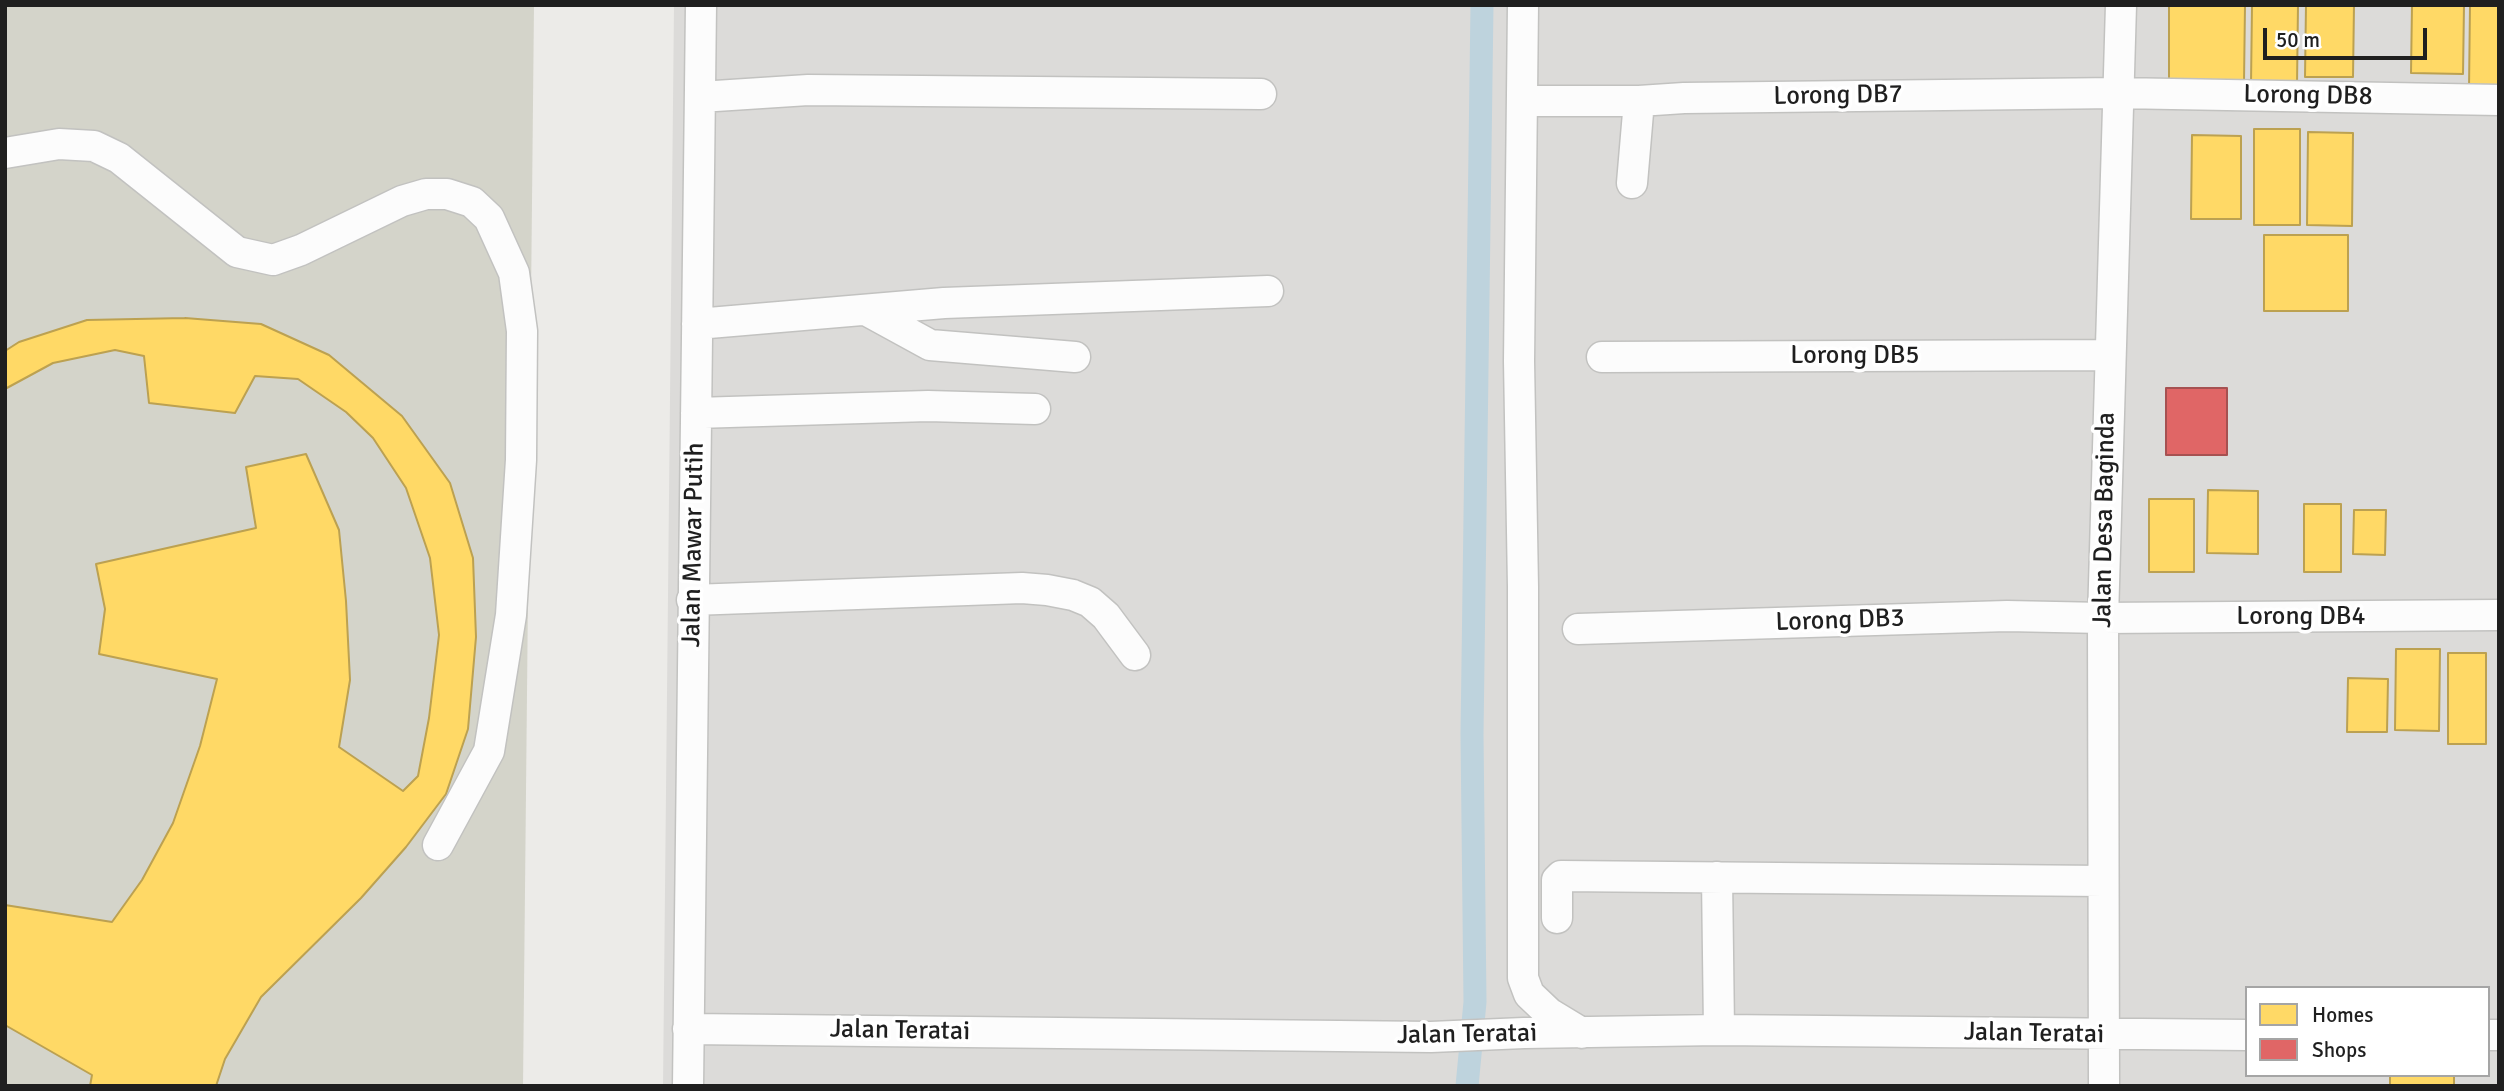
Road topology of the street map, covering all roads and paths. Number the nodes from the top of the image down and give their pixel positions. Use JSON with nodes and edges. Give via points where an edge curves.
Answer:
{"nodes":[{"id":1,"x":701,"y":5,"type":"edge"},
{"id":2,"x":1523,"y":5,"type":"edge"},
{"id":3,"x":2120,"y":5,"type":"edge"},
{"id":4,"x":2118,"y":93,"type":"junction"},
{"id":5,"x":1261,"y":94,"type":"dead end"},
{"id":6,"x":700,"y":97,"type":"junction"},
{"id":7,"x":2499,"y":100,"type":"edge"},
{"id":8,"x":1523,"y":101,"type":"junction"},
{"id":9,"x":1639,"y":102,"type":"junction"},
{"id":10,"x":5,"y":153,"type":"edge"},
{"id":11,"x":1632,"y":183,"type":"dead end"},
{"id":12,"x":1268,"y":291,"type":"dead end"},
{"id":13,"x":866,"y":310,"type":"junction"},
{"id":14,"x":697,"y":324,"type":"junction"},
{"id":15,"x":2109,"y":355,"type":"junction"},
{"id":16,"x":1075,"y":357,"type":"dead end"},
{"id":17,"x":1602,"y":357,"type":"dead end"},
{"id":18,"x":1035,"y":409,"type":"dead end"},
{"id":19,"x":696,"y":413,"type":"junction"},
{"id":20,"x":692,"y":600,"type":"junction"},
{"id":21,"x":2499,"y":615,"type":"edge"},
{"id":22,"x":2103,"y":618,"type":"junction"},
{"id":23,"x":1578,"y":629,"type":"dead end"},
{"id":24,"x":1135,"y":655,"type":"dead end"},
{"id":25,"x":438,"y":845,"type":"dead end"},
{"id":26,"x":1717,"y":877,"type":"junction"},
{"id":27,"x":2103,"y":881,"type":"junction"},
{"id":28,"x":1557,"y":918,"type":"dead end"},
{"id":29,"x":688,"y":1029,"type":"junction"},
{"id":30,"x":1718,"y":1030,"type":"junction"},
{"id":31,"x":1583,"y":1033,"type":"junction"},
{"id":32,"x":2104,"y":1034,"type":"junction"},
{"id":33,"x":2245,"y":1035,"type":"edge"},
{"id":34,"x":688,"y":1086,"type":"edge"},
{"id":35,"x":2104,"y":1086,"type":"edge"}],
"edges":[{"from":1,"to":6,"type":"street","name":"Jalan Mawar Putih"},
{"from":2,"to":8,"type":"street"},
{"from":3,"to":4,"type":"street","name":"Jalan Desa Baginda"},
{"from":4,"to":7,"type":"street","name":"Lorong DB8"},
{"from":4,"to":9,"type":"street","name":"Lorong DB7"},
{"from":4,"to":15,"type":"street","name":"Jalan Desa Baginda"},
{"from":5,"to":6,"type":"street","via":[[808,90]]},
{"from":6,"to":14,"type":"street","name":"Jalan Mawar Putih"},
{"from":8,"to":9,"type":"street","name":"Lorong DB7"},
{"from":8,"to":31,"type":"street","via":[[1519,361],[1523,978],[1529,994],[1549,1013]]},
{"from":9,"to":11,"type":"street"},
{"from":10,"to":25,"type":"street","via":[[59,144],[94,146],[119,158],[237,252],[273,260],[426,194],[447,194],[472,202],[489,218],[514,273],[522,331],[521,460],[511,615],[489,751]]},
{"from":12,"to":13,"type":"street"},
{"from":13,"to":14,"type":"street"},
{"from":13,"to":16,"type":"street","via":[[930,345]]},
{"from":14,"to":19,"type":"street","name":"Jalan Mawar Putih"},
{"from":15,"to":17,"type":"street","name":"Lorong DB5"},
{"from":15,"to":22,"type":"street","name":"Jalan Desa Baginda"},
{"from":18,"to":19,"type":"street","via":[[928,406]]},
{"from":19,"to":20,"type":"street","name":"Jalan Mawar Putih"},
{"from":20,"to":24,"type":"street","via":[[1047,590],[1090,602]]},
{"from":20,"to":29,"type":"street","name":"Jalan Mawar Putih"},
{"from":21,"to":22,"type":"street","name":"Lorong DB4"},
{"from":22,"to":23,"type":"street","name":"Lorong DB3","via":[[2007,616]]},
{"from":22,"to":27,"type":"street","name":"Jalan Desa Baginda"},
{"from":26,"to":27,"type":"street"},
{"from":26,"to":28,"type":"street","via":[[1560,876]]},
{"from":26,"to":30,"type":"street"},
{"from":27,"to":32,"type":"street","name":"Jalan Desa Baginda"},
{"from":29,"to":31,"type":"street","name":"Jalan Teratai","via":[[1431,1037]]},
{"from":29,"to":34,"type":"street","name":"Jalan Mawar Putih"},
{"from":30,"to":31,"type":"street","name":"Jalan Teratai"},
{"from":30,"to":32,"type":"street","name":"Jalan Teratai"},
{"from":32,"to":33,"type":"street","name":"Jalan Teratai"},
{"from":32,"to":35,"type":"street","name":"Jalan Desa Baginda"}]}
